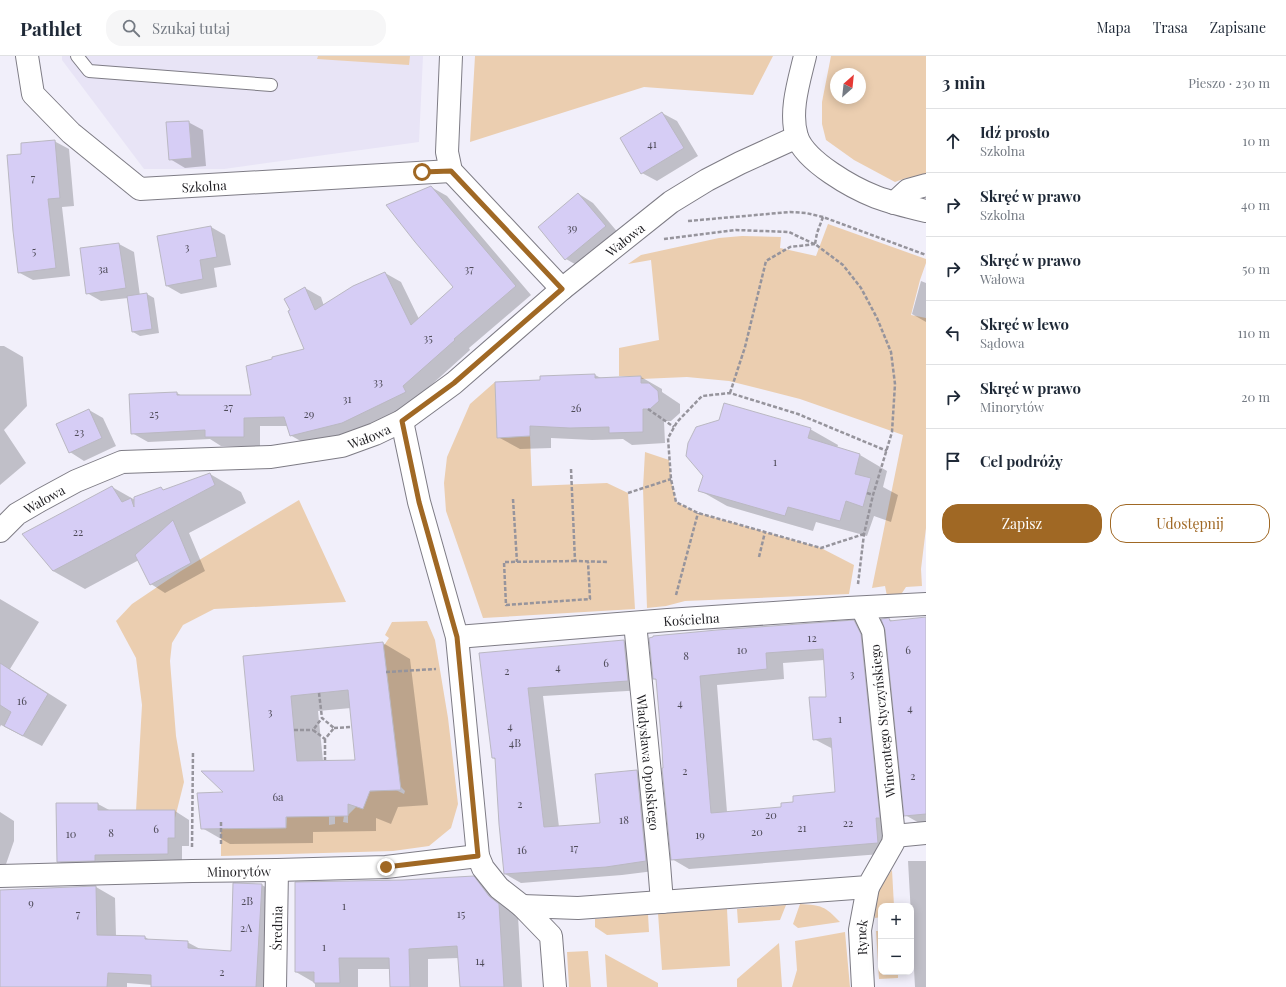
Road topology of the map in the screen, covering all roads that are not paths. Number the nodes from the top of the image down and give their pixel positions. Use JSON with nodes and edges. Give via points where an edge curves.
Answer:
{"nodes":[{"id":1,"x":28,"y":56,"type":"edge"},
{"id":2,"x":77,"y":56,"type":"edge"},
{"id":3,"x":451,"y":56,"type":"edge"},
{"id":4,"x":805,"y":56,"type":"edge"},
{"id":5,"x":271,"y":85,"type":"dead end"},
{"id":6,"x":797,"y":138,"type":"junction"},
{"id":7,"x":451,"y":171,"type":"junction"},
{"id":8,"x":926,"y":184,"type":"edge"},
{"id":9,"x":894,"y":203,"type":"junction"},
{"id":10,"x":926,"y":212,"type":"edge"},
{"id":11,"x":562,"y":289,"type":"junction"},
{"id":12,"x":402,"y":421,"type":"junction"},
{"id":13,"x":0,"y":530,"type":"edge"},
{"id":14,"x":860,"y":598,"type":"junction"},
{"id":15,"x":926,"y":604,"type":"edge"},
{"id":16,"x":636,"y":623,"type":"junction"},
{"id":17,"x":457,"y":637,"type":"junction"},
{"id":18,"x":926,"y":833,"type":"edge"},
{"id":19,"x":894,"y":836,"type":"junction"},
{"id":20,"x":478,"y":856,"type":"junction"},
{"id":21,"x":277,"y":870,"type":"junction"},
{"id":22,"x":0,"y":876,"type":"edge"},
{"id":23,"x":868,"y":887,"type":"junction"},
{"id":24,"x":662,"y":902,"type":"junction"},
{"id":25,"x":522,"y":906,"type":"junction"},
{"id":26,"x":276,"y":987,"type":"edge"},
{"id":27,"x":555,"y":987,"type":"edge"},
{"id":28,"x":863,"y":987,"type":"edge"}],
"edges":[{"from":1,"to":7,"type":"street","name":"Szkolna","via":[[33,94],[71,133],[140,190]]},
{"from":2,"to":5,"type":"lane","via":[[89,71]]},
{"from":3,"to":7,"type":"street","via":[[448,152]]},
{"from":4,"to":6,"type":"street","via":[[794,113]]},
{"from":6,"to":9,"type":"street","via":[[810,157],[822,167],[868,193]]},
{"from":6,"to":11,"type":"street","name":"Wałowa","via":[[714,177],[671,202]]},
{"from":7,"to":11,"type":"street"},
{"from":8,"to":9,"type":"street","via":[[908,190]]},
{"from":9,"to":10,"type":"street"},
{"from":11,"to":12,"type":"street","name":"Wałowa","via":[[454,383]]},
{"from":12,"to":13,"type":"street","name":"Wałowa","via":[[342,446],[272,457],[122,462],[76,481],[41,500],[17,514]]},
{"from":12,"to":17,"type":"street","via":[[419,502]]},
{"from":14,"to":15,"type":"street","name":"Kościelna"},
{"from":14,"to":16,"type":"street","name":"Kościelna"},
{"from":14,"to":19,"type":"street","name":"Wincentego Styczyńskiego","via":[[873,631]]},
{"from":16,"to":17,"type":"street","name":"Kościelna"},
{"from":16,"to":24,"type":"street","name":"Władysława Opolskiego"},
{"from":17,"to":20,"type":"street"},
{"from":18,"to":19,"type":"street"},
{"from":19,"to":23,"type":"street","name":"Rynek","via":[[893,844]]},
{"from":20,"to":21,"type":"street","name":"Minorytów","via":[[386,867]]},
{"from":20,"to":25,"type":"street","via":[[499,888]]},
{"from":21,"to":22,"type":"street","name":"Minorytów"},
{"from":21,"to":26,"type":"street","name":"Średnia"},
{"from":23,"to":24,"type":"street"},
{"from":23,"to":28,"type":"street","name":"Rynek","via":[[860,930]]},
{"from":24,"to":25,"type":"street","via":[[578,908]]},
{"from":25,"to":27,"type":"street","via":[[551,936]]}]}
